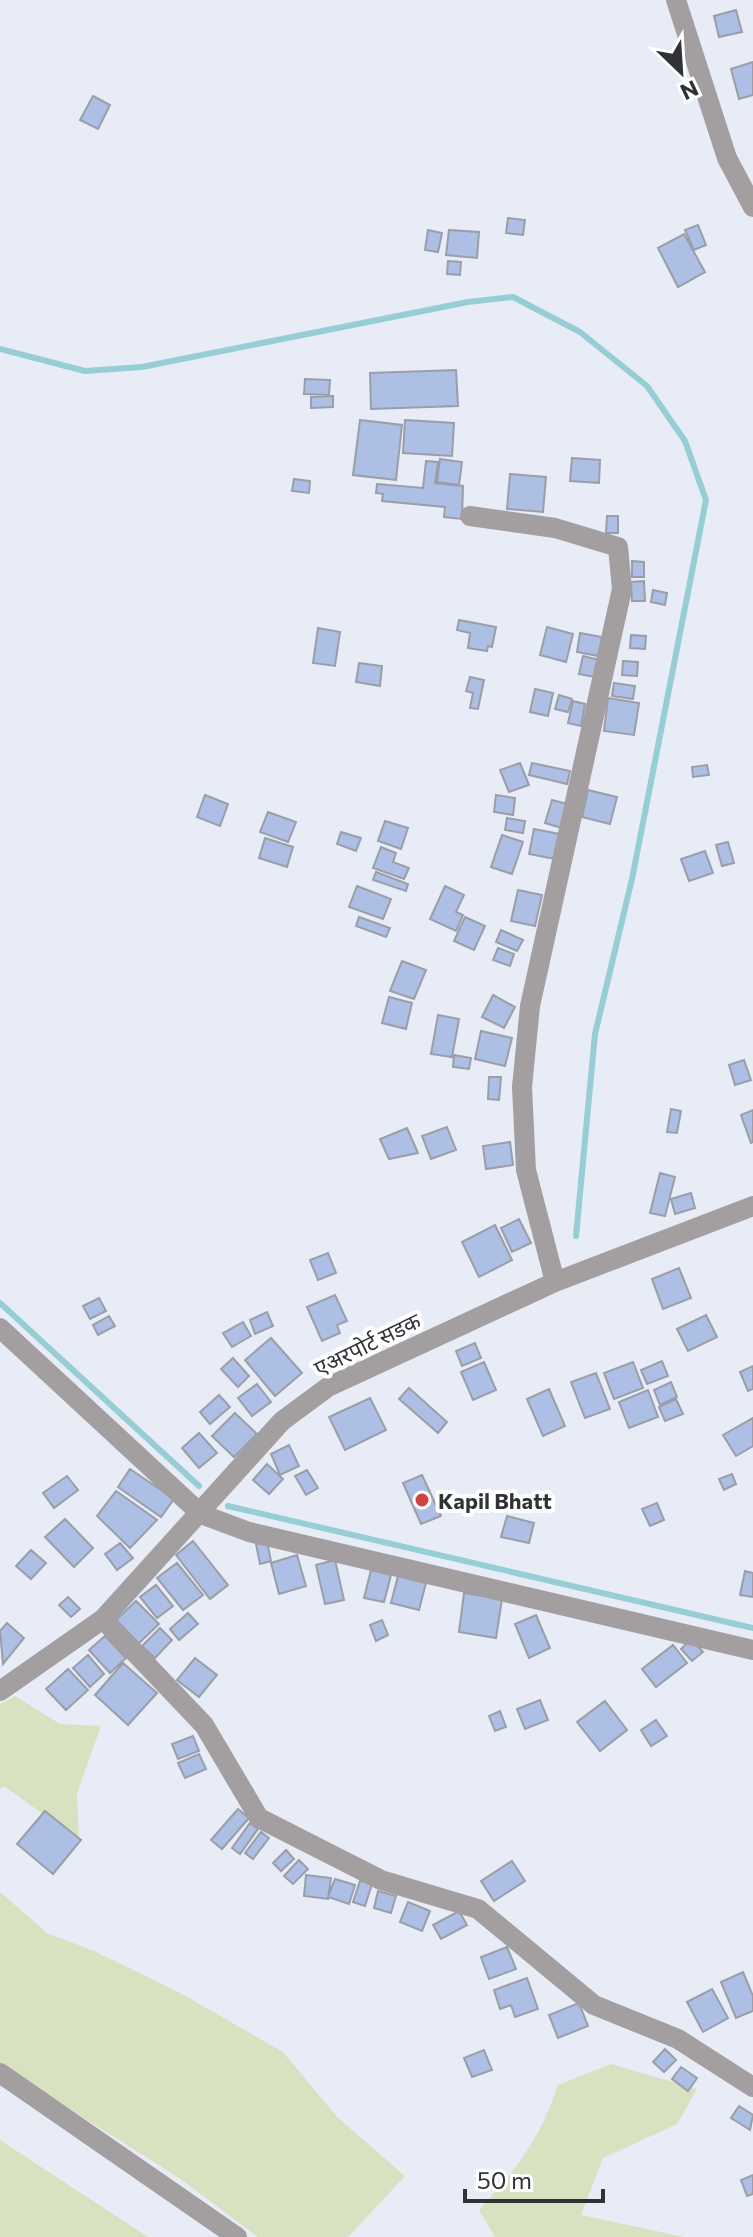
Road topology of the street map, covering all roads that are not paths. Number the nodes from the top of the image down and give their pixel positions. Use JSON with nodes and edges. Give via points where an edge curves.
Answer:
{"nodes":[{"id":1,"x":676,"y":0,"type":"edge"},
{"id":2,"x":753,"y":207,"type":"edge"},
{"id":3,"x":470,"y":516,"type":"dead end"},
{"id":4,"x":753,"y":1206,"type":"edge"},
{"id":5,"x":555,"y":1282,"type":"junction"},
{"id":6,"x":0,"y":1328,"type":"edge"},
{"id":7,"x":201,"y":1514,"type":"junction"},
{"id":8,"x":103,"y":1619,"type":"junction"},
{"id":9,"x":753,"y":1650,"type":"edge"},
{"id":10,"x":0,"y":1691,"type":"edge"},
{"id":11,"x":0,"y":2073,"type":"edge"},
{"id":12,"x":753,"y":2087,"type":"edge"},
{"id":13,"x":237,"y":2237,"type":"edge"}],
"edges":[{"from":1,"to":2,"type":"street","via":[[727,158]]},
{"from":3,"to":5,"type":"street","via":[[555,528],[618,547],[622,589],[530,1006],[522,1087],[526,1170]]},
{"from":4,"to":5,"type":"street","name":"एअरपोर्ट सडक"},
{"from":5,"to":7,"type":"street","name":"एअरपोर्ट सडक","via":[[328,1387],[282,1421]]},
{"from":6,"to":7,"type":"street"},
{"from":7,"to":8,"type":"street","name":"एअरपोर्ट सडक"},
{"from":7,"to":9,"type":"street","via":[[249,1532]]},
{"from":8,"to":10,"type":"street","name":"एअरपोर्ट सडक"},
{"from":8,"to":12,"type":"street","via":[[204,1725],[259,1818],[381,1880],[478,1909],[594,2005],[678,2039]]},
{"from":11,"to":13,"type":"street"}]}
